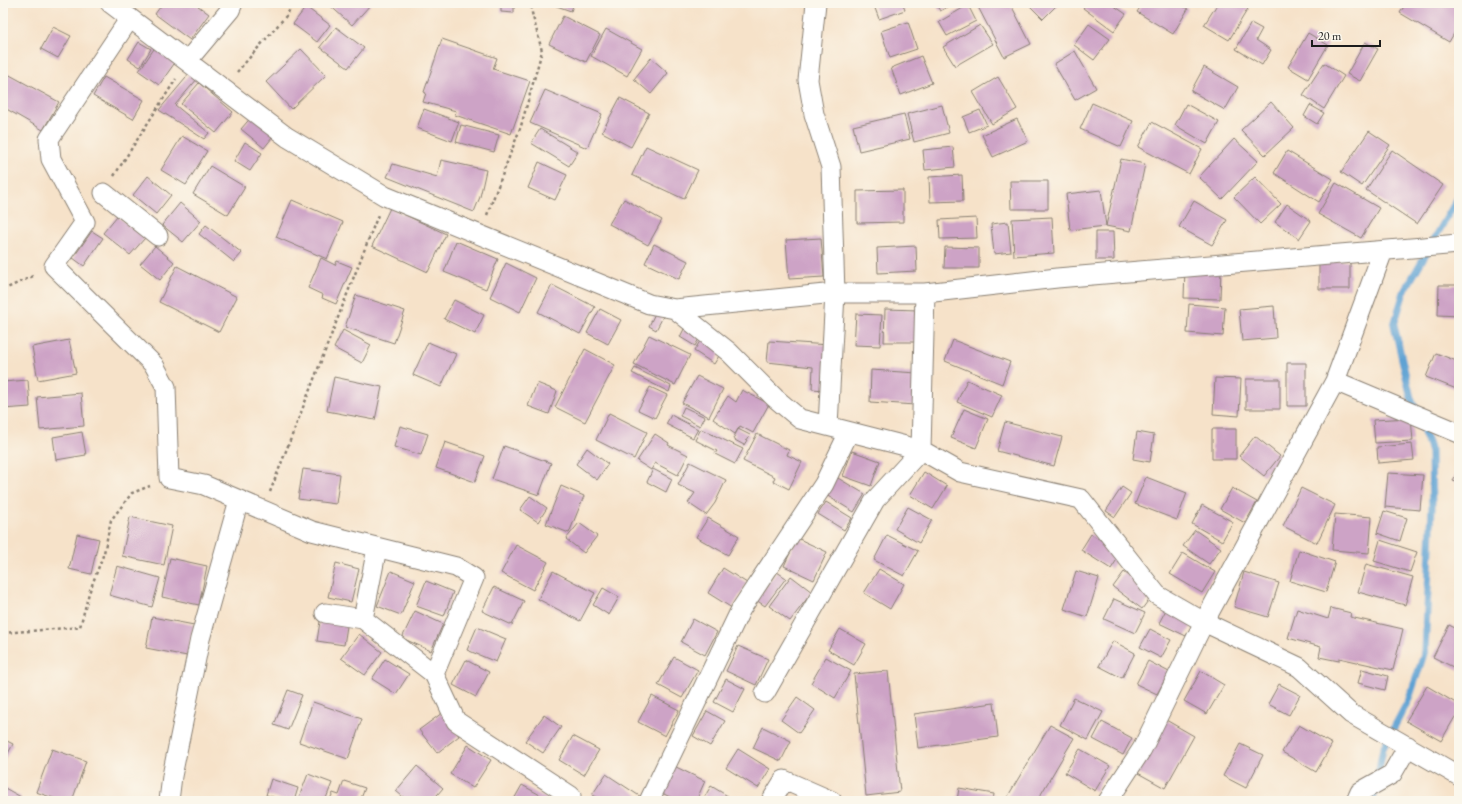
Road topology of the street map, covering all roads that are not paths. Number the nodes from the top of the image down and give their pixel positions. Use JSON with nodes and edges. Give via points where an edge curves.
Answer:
{"nodes":[{"id":1,"x":110,"y":3,"type":"edge"},
{"id":2,"x":233,"y":3,"type":"edge"},
{"id":3,"x":816,"y":3,"type":"edge"},
{"id":4,"x":130,"y":18,"type":"junction"},
{"id":5,"x":188,"y":60,"type":"junction"},
{"id":6,"x":104,"y":193,"type":"road end"},
{"id":7,"x":158,"y":236,"type":"dead end"},
{"id":8,"x":1455,"y":244,"type":"edge"},
{"id":9,"x":1384,"y":251,"type":"junction"},
{"id":10,"x":835,"y":293,"type":"junction"},
{"id":11,"x":925,"y":293,"type":"junction"},
{"id":12,"x":675,"y":309,"type":"junction"},
{"id":13,"x":1335,"y":381,"type":"junction"},
{"id":14,"x":828,"y":426,"type":"junction"},
{"id":15,"x":849,"y":432,"type":"junction"},
{"id":16,"x":1459,"y":433,"type":"edge"},
{"id":17,"x":921,"y":450,"type":"junction"},
{"id":18,"x":239,"y":500,"type":"junction"},
{"id":19,"x":377,"y":548,"type":"junction"},
{"id":20,"x":325,"y":613,"type":"dead end"},
{"id":21,"x":363,"y":619,"type":"junction"},
{"id":22,"x":1204,"y":622,"type":"junction"},
{"id":23,"x":434,"y":674,"type":"junction"},
{"id":24,"x":765,"y":693,"type":"dead end"},
{"id":25,"x":1408,"y":746,"type":"junction"},
{"id":26,"x":1459,"y":776,"type":"edge"},
{"id":27,"x":1358,"y":797,"type":"edge"},
{"id":28,"x":169,"y":801,"type":"edge"},
{"id":29,"x":568,"y":801,"type":"edge"},
{"id":30,"x":649,"y":801,"type":"edge"},
{"id":31,"x":771,"y":801,"type":"edge"},
{"id":32,"x":832,"y":801,"type":"edge"},
{"id":33,"x":1108,"y":801,"type":"edge"}],
"edges":[{"from":1,"to":4,"type":"street"},
{"from":2,"to":5,"type":"street"},
{"from":3,"to":10,"type":"street","via":[[808,80],[814,114],[831,167]]},
{"from":4,"to":5,"type":"street"},
{"from":4,"to":18,"type":"street","via":[[49,139],[51,160],[85,222],[54,266],[154,365],[166,387],[169,478],[204,485]]},
{"from":5,"to":12,"type":"street","via":[[287,137],[385,196],[649,304]]},
{"from":6,"to":7,"type":"street"},
{"from":8,"to":9,"type":"street"},
{"from":9,"to":11,"type":"street","via":[[1057,278]]},
{"from":9,"to":13,"type":"street"},
{"from":10,"to":11,"type":"street"},
{"from":10,"to":12,"type":"street"},
{"from":10,"to":14,"type":"street"},
{"from":11,"to":17,"type":"street"},
{"from":12,"to":14,"type":"street","via":[[729,352],[775,398],[800,418]]},
{"from":13,"to":16,"type":"street"},
{"from":13,"to":22,"type":"street"},
{"from":14,"to":15,"type":"street"},
{"from":15,"to":17,"type":"street"},
{"from":15,"to":30,"type":"street","via":[[824,484],[741,609]]},
{"from":17,"to":22,"type":"street","via":[[960,472],[1080,499],[1157,595]]},
{"from":17,"to":24,"type":"street","via":[[875,500]]},
{"from":18,"to":19,"type":"street","via":[[312,531]]},
{"from":18,"to":28,"type":"street","via":[[200,639]]},
{"from":19,"to":21,"type":"street"},
{"from":19,"to":23,"type":"street","via":[[456,567],[474,578]]},
{"from":20,"to":21,"type":"street"},
{"from":21,"to":23,"type":"street"},
{"from":22,"to":25,"type":"street","via":[[1299,667],[1351,714]]},
{"from":22,"to":33,"type":"street","via":[[1142,749]]},
{"from":23,"to":29,"type":"street","via":[[456,721],[571,796]]},
{"from":25,"to":26,"type":"street"},
{"from":25,"to":27,"type":"street","via":[[1392,774]]},
{"from":31,"to":32,"type":"street","via":[[784,780]]}]}
